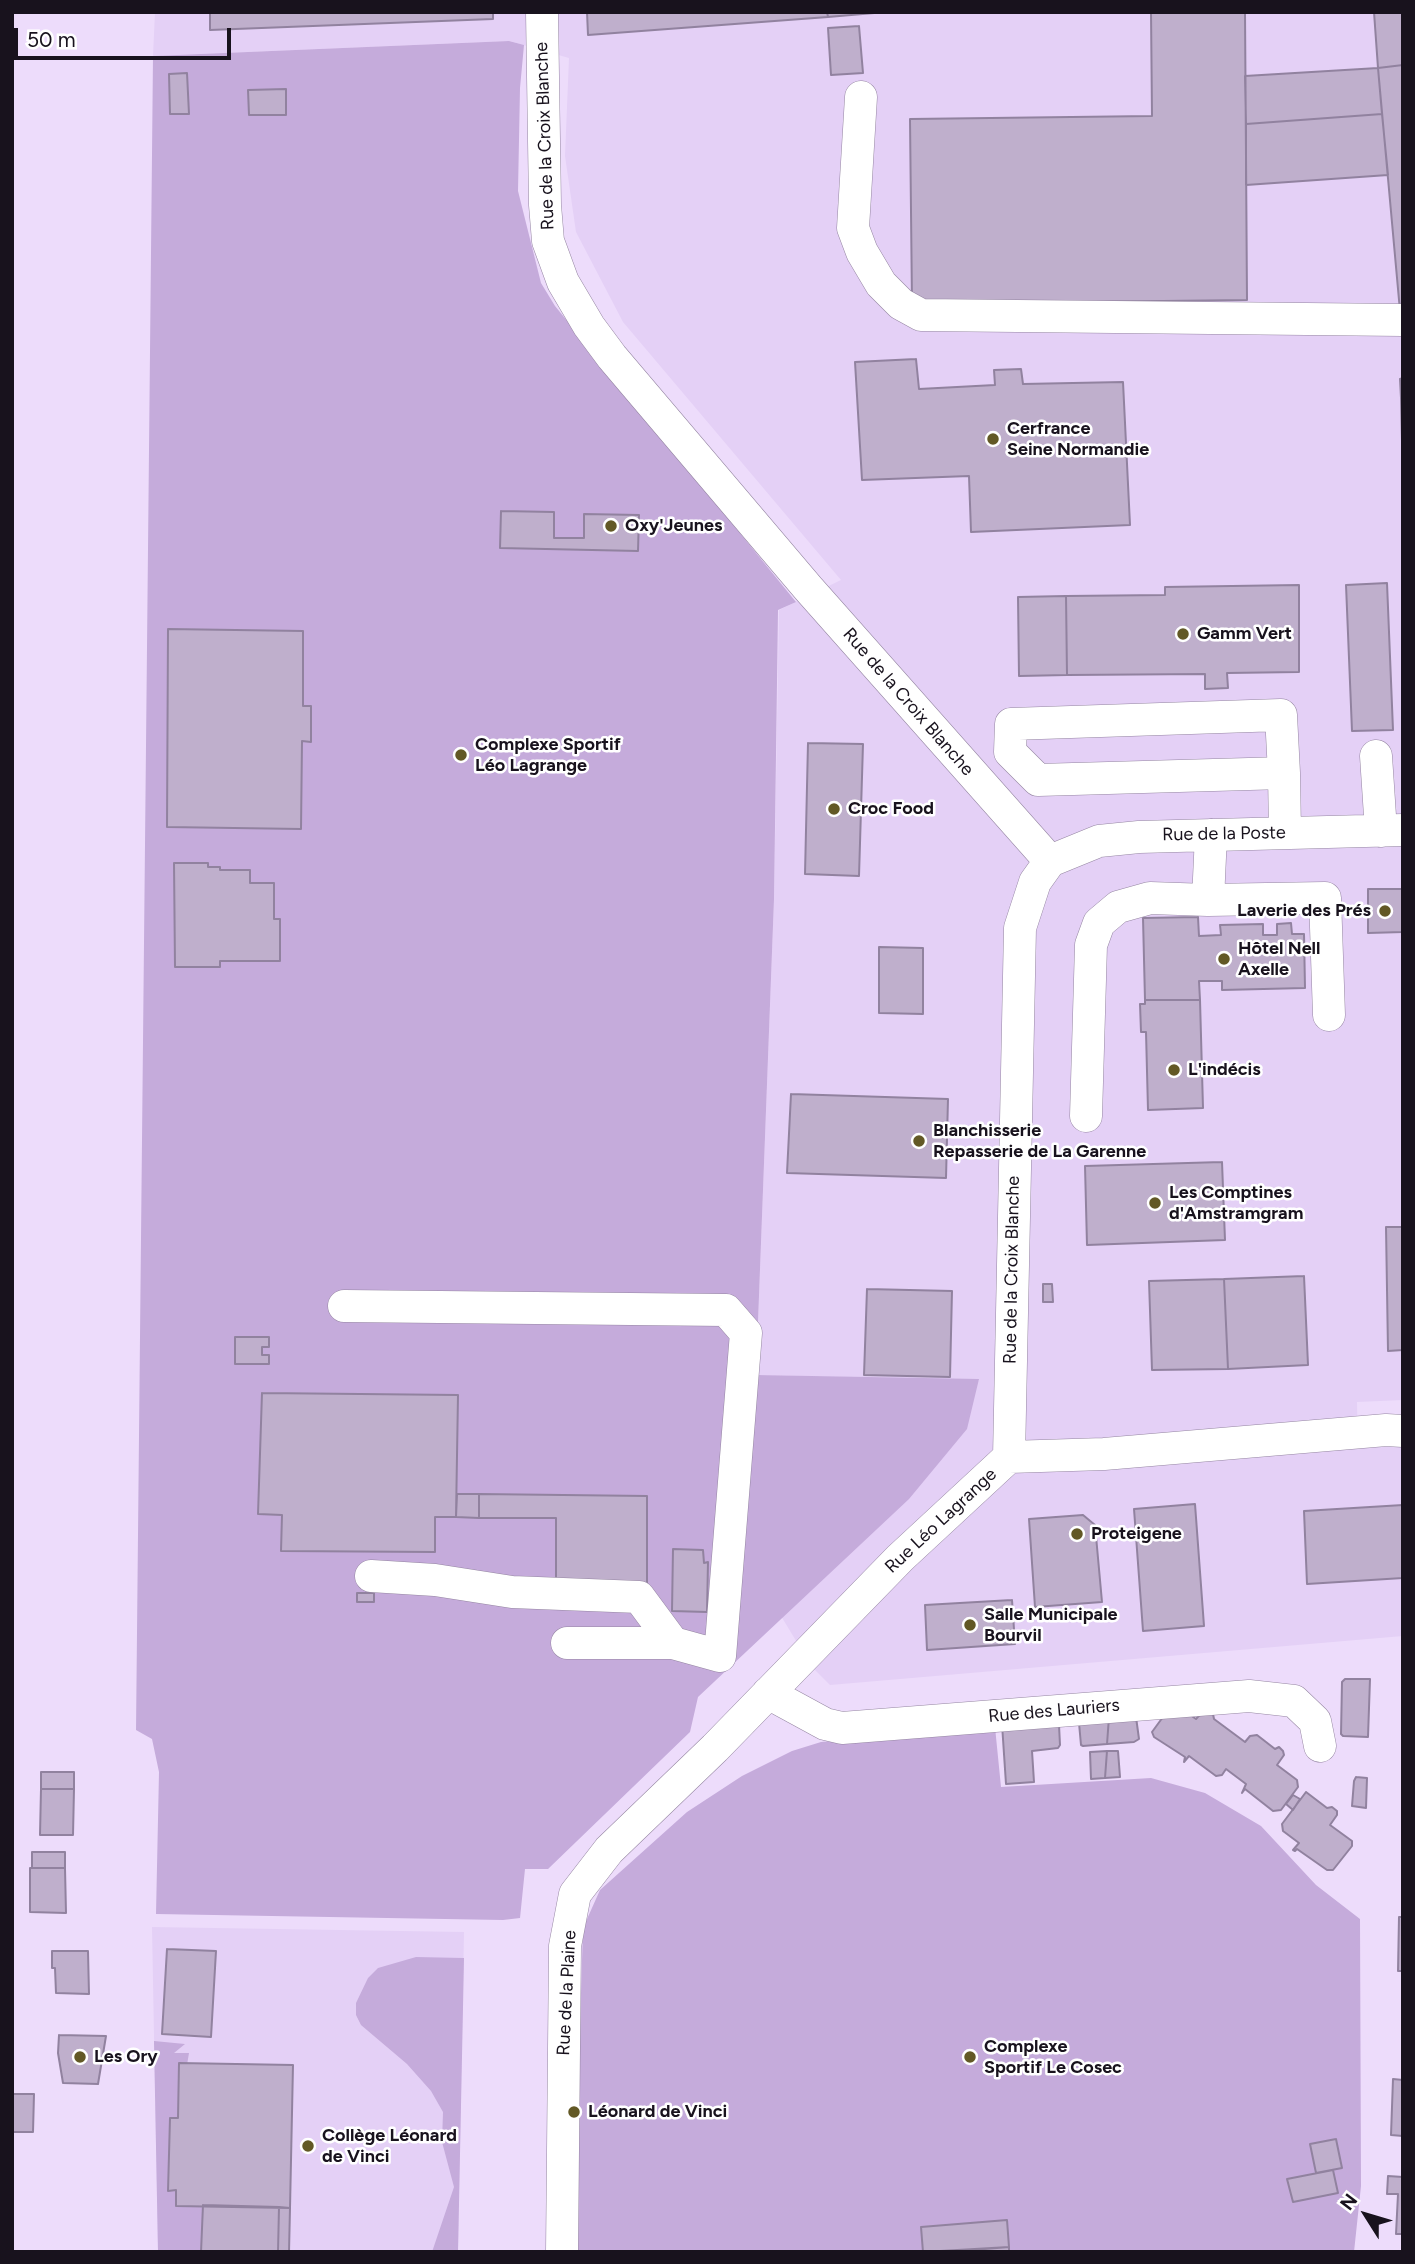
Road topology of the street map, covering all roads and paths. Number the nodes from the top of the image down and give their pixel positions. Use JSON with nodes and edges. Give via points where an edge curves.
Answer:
{"nodes":[{"id":1,"x":542,"y":12,"type":"edge"},
{"id":2,"x":861,"y":97,"type":"dead end"},
{"id":3,"x":1403,"y":320,"type":"edge"},
{"id":4,"x":1376,"y":756,"type":"dead end"},
{"id":5,"x":1284,"y":773,"type":"junction"},
{"id":6,"x":1392,"y":830,"type":"edge"},
{"id":7,"x":1285,"y":833,"type":"junction"},
{"id":8,"x":1211,"y":835,"type":"junction"},
{"id":9,"x":1050,"y":861,"type":"junction"},
{"id":10,"x":1208,"y":900,"type":"junction"},
{"id":11,"x":1329,"y":1015,"type":"dead end"},
{"id":12,"x":1086,"y":1116,"type":"dead end"},
{"id":13,"x":344,"y":1306,"type":"dead end"},
{"id":14,"x":1403,"y":1431,"type":"edge"},
{"id":15,"x":1009,"y":1457,"type":"junction"},
{"id":16,"x":371,"y":1576,"type":"dead end"},
{"id":17,"x":567,"y":1643,"type":"dead end"},
{"id":18,"x":673,"y":1643,"type":"junction"},
{"id":19,"x":768,"y":1693,"type":"junction"},
{"id":20,"x":1320,"y":1746,"type":"dead end"},
{"id":21,"x":715,"y":1748,"type":"joint"},
{"id":22,"x":562,"y":2252,"type":"edge"}],
"edges":[{"from":1,"to":9,"type":"street","name":"Rue de la Croix Blanche","via":[[548,241],[589,326],[808,588]]},
{"from":2,"to":3,"type":"street","via":[[853,228],[881,284],[901,304],[921,315]]},
{"from":4,"to":6,"type":"street"},
{"from":5,"to":5,"type":"street","via":[[1281,715],[1011,724],[1010,752],[1038,780]]},
{"from":5,"to":7,"type":"street"},
{"from":6,"to":7,"type":"street","name":"Rue de la Poste"},
{"from":7,"to":8,"type":"street","name":"Rue de la Poste"},
{"from":8,"to":9,"type":"street","name":"Rue de la Poste","via":[[1099,841]]},
{"from":8,"to":10,"type":"street"},
{"from":9,"to":15,"type":"street","name":"Rue de la Croix Blanche","via":[[1035,882],[1020,928]]},
{"from":10,"to":11,"type":"street","via":[[1325,898]]},
{"from":10,"to":12,"type":"street","via":[[1150,898],[1118,907],[1099,923],[1091,945]]},
{"from":13,"to":18,"type":"street","via":[[726,1310],[746,1333],[720,1656]]},
{"from":14,"to":15,"type":"street","name":"Rue Léo Lagrange"},
{"from":15,"to":19,"type":"street","name":"Rue Léo Lagrange","via":[[900,1558]]},
{"from":16,"to":18,"type":"street","via":[[512,1592],[639,1597]]},
{"from":17,"to":18,"type":"street"},
{"from":19,"to":20,"type":"street","name":"Rue des Lauriers","via":[[825,1724],[842,1728],[1249,1696],[1294,1701],[1315,1721]]},
{"from":19,"to":21,"type":"street","name":"Rue Léo Lagrange"},
{"from":21,"to":22,"type":"street","name":"Rue de la Plaine","via":[[609,1850],[575,1894],[565,1946]]}]}
